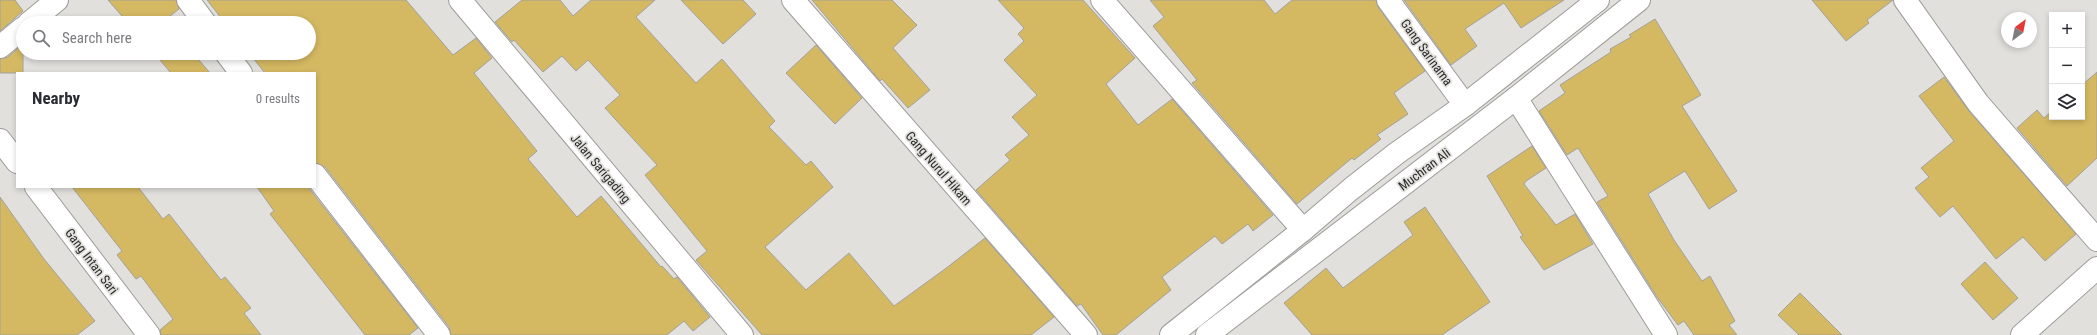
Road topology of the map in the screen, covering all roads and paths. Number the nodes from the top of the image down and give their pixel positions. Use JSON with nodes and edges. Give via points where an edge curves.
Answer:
{"nodes":[{"id":1,"x":57,"y":0,"type":"edge"},
{"id":2,"x":188,"y":0,"type":"edge"},
{"id":3,"x":460,"y":0,"type":"edge"},
{"id":4,"x":793,"y":0,"type":"edge"},
{"id":5,"x":1102,"y":0,"type":"edge"},
{"id":6,"x":1388,"y":0,"type":"edge"},
{"id":7,"x":1598,"y":0,"type":"edge"},
{"id":8,"x":1639,"y":0,"type":"edge"},
{"id":9,"x":1905,"y":0,"type":"edge"},
{"id":10,"x":38,"y":16,"type":"edge"},
{"id":11,"x":200,"y":16,"type":"edge"},
{"id":12,"x":16,"y":34,"type":"edge"},
{"id":13,"x":1541,"y":45,"type":"junction"},
{"id":14,"x":0,"y":48,"type":"edge"},
{"id":15,"x":231,"y":60,"type":"edge"},
{"id":16,"x":1556,"y":66,"type":"junction"},
{"id":17,"x":240,"y":72,"type":"edge"},
{"id":18,"x":1516,"y":98,"type":"junction"},
{"id":19,"x":1465,"y":105,"type":"junction"},
{"id":20,"x":0,"y":140,"type":"edge"},
{"id":21,"x":16,"y":161,"type":"edge"},
{"id":22,"x":316,"y":177,"type":"edge"},
{"id":23,"x":37,"y":188,"type":"edge"},
{"id":24,"x":1303,"y":230,"type":"junction"},
{"id":25,"x":2097,"y":240,"type":"edge"},
{"id":26,"x":2097,"y":268,"type":"edge"},
{"id":27,"x":149,"y":335,"type":"edge"},
{"id":28,"x":439,"y":335,"type":"edge"},
{"id":29,"x":742,"y":335,"type":"edge"},
{"id":30,"x":1086,"y":335,"type":"edge"},
{"id":31,"x":1171,"y":335,"type":"edge"},
{"id":32,"x":1207,"y":335,"type":"edge"},
{"id":33,"x":1666,"y":335,"type":"edge"},
{"id":34,"x":2022,"y":335,"type":"edge"}],
"edges":[{"from":1,"to":10,"type":"street"},
{"from":2,"to":11,"type":"street"},
{"from":3,"to":29,"type":"street","name":"Jalan Sarigading"},
{"from":4,"to":30,"type":"street","name":"Gang Nurul Hikam"},
{"from":5,"to":24,"type":"street"},
{"from":6,"to":19,"type":"street","name":"Gang Sarinama"},
{"from":7,"to":13,"type":"street"},
{"from":8,"to":16,"type":"street","name":"Muchran Ali"},
{"from":9,"to":25,"type":"street","via":[[1978,103]]},
{"from":12,"to":14,"type":"street"},
{"from":13,"to":16,"type":"street"},
{"from":13,"to":19,"type":"street"},
{"from":15,"to":17,"type":"street"},
{"from":16,"to":18,"type":"street","name":"Muchran Ali"},
{"from":18,"to":32,"type":"street","name":"Muchran Ali"},
{"from":18,"to":33,"type":"street"},
{"from":19,"to":24,"type":"street","via":[[1397,153]]},
{"from":20,"to":21,"type":"street"},
{"from":22,"to":28,"type":"street"},
{"from":23,"to":27,"type":"street","name":"Gang Intan Sari"},
{"from":24,"to":31,"type":"street"},
{"from":26,"to":34,"type":"street"}]}
